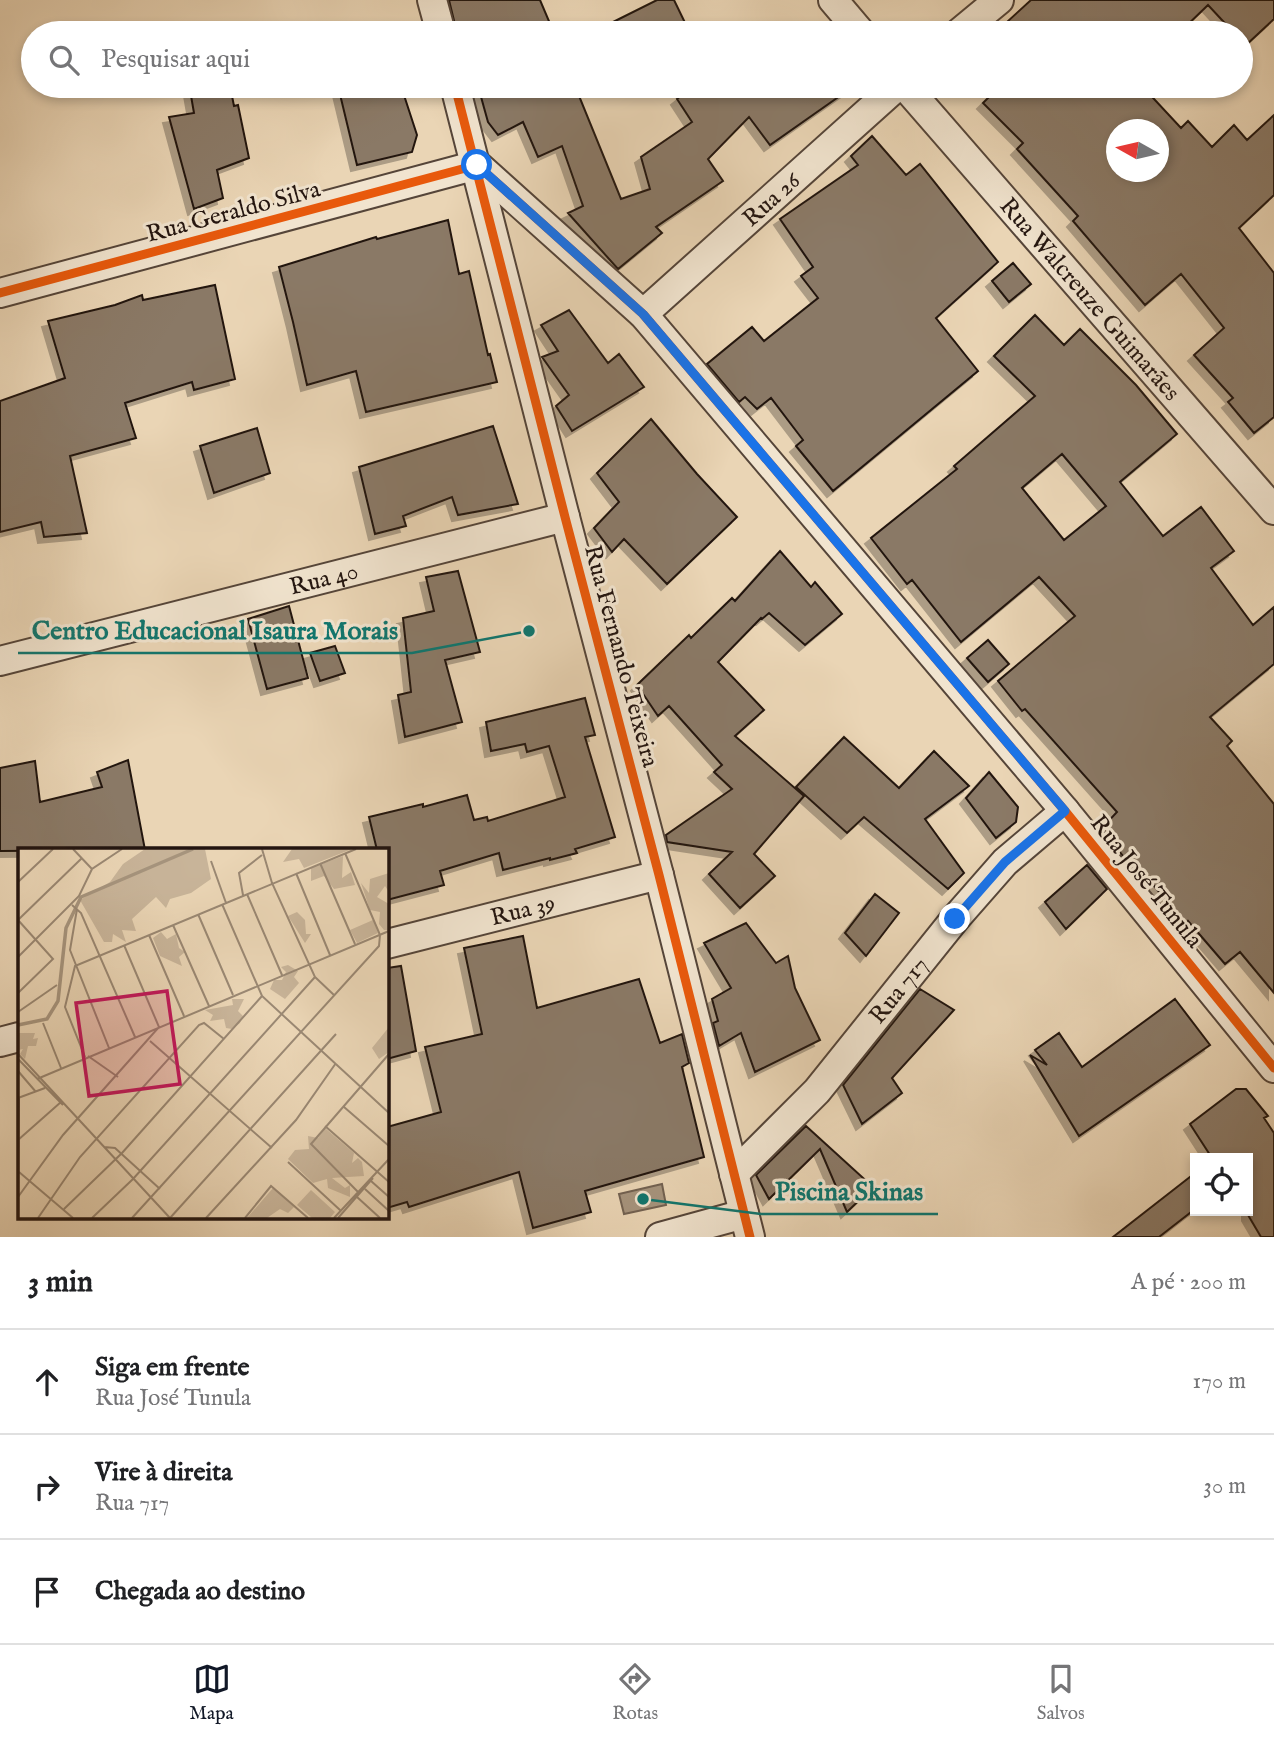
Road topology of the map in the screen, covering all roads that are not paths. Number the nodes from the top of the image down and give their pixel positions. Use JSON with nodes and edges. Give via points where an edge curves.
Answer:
{"nodes":[{"id":1,"x":432,"y":0,"type":"edge"},
{"id":2,"x":833,"y":0,"type":"edge"},
{"id":3,"x":999,"y":0,"type":"edge"},
{"id":4,"x":438,"y":21,"type":"edge"},
{"id":5,"x":851,"y":21,"type":"edge"},
{"id":6,"x":974,"y":21,"type":"edge"},
{"id":7,"x":458,"y":98,"type":"edge"},
{"id":8,"x":884,"y":98,"type":"edge"},
{"id":9,"x":915,"y":98,"type":"edge"},
{"id":10,"x":477,"y":165,"type":"junction"},
{"id":11,"x":0,"y":293,"type":"edge"},
{"id":12,"x":643,"y":314,"type":"junction"},
{"id":13,"x":1274,"y":510,"type":"edge"},
{"id":14,"x":565,"y":517,"type":"junction"},
{"id":15,"x":0,"y":661,"type":"edge"},
{"id":16,"x":1065,"y":811,"type":"junction"},
{"id":17,"x":659,"y":875,"type":"junction"},
{"id":18,"x":388,"y":944,"type":"edge"},
{"id":19,"x":18,"y":1037,"type":"edge"},
{"id":20,"x":0,"y":1042,"type":"edge"},
{"id":21,"x":1274,"y":1068,"type":"edge"},
{"id":22,"x":734,"y":1174,"type":"junction"},
{"id":23,"x":747,"y":1226,"type":"edge"},
{"id":24,"x":660,"y":1237,"type":"edge"}],
"edges":[{"from":1,"to":4,"type":"street"},
{"from":2,"to":5,"type":"street"},
{"from":3,"to":6,"type":"street"},
{"from":7,"to":10,"type":"street","name":"Rua Fernando Teixeira"},
{"from":8,"to":12,"type":"street","name":"Rua 26"},
{"from":9,"to":13,"type":"street","name":"Rua Walcreuze Guimarães"},
{"from":10,"to":11,"type":"street","name":"Rua Geraldo Silva"},
{"from":10,"to":12,"type":"street","name":"Rua José Tunula"},
{"from":10,"to":14,"type":"street","name":"Rua Fernando Teixeira"},
{"from":12,"to":16,"type":"street","name":"Rua José Tunula"},
{"from":14,"to":15,"type":"street","name":"Rua 40"},
{"from":14,"to":17,"type":"street","name":"Rua Fernando Teixeira"},
{"from":16,"to":21,"type":"street","name":"Rua José Tunula"},
{"from":16,"to":22,"type":"street","name":"Rua 717","via":[[1005,862],[817,1091]]},
{"from":17,"to":18,"type":"street","name":"Rua 39"},
{"from":17,"to":22,"type":"street","name":"Rua Fernando Teixeira"},
{"from":19,"to":20,"type":"street"},
{"from":22,"to":23,"type":"street","name":"Rua Fernando Teixeira"},
{"from":23,"to":24,"type":"street"}]}
